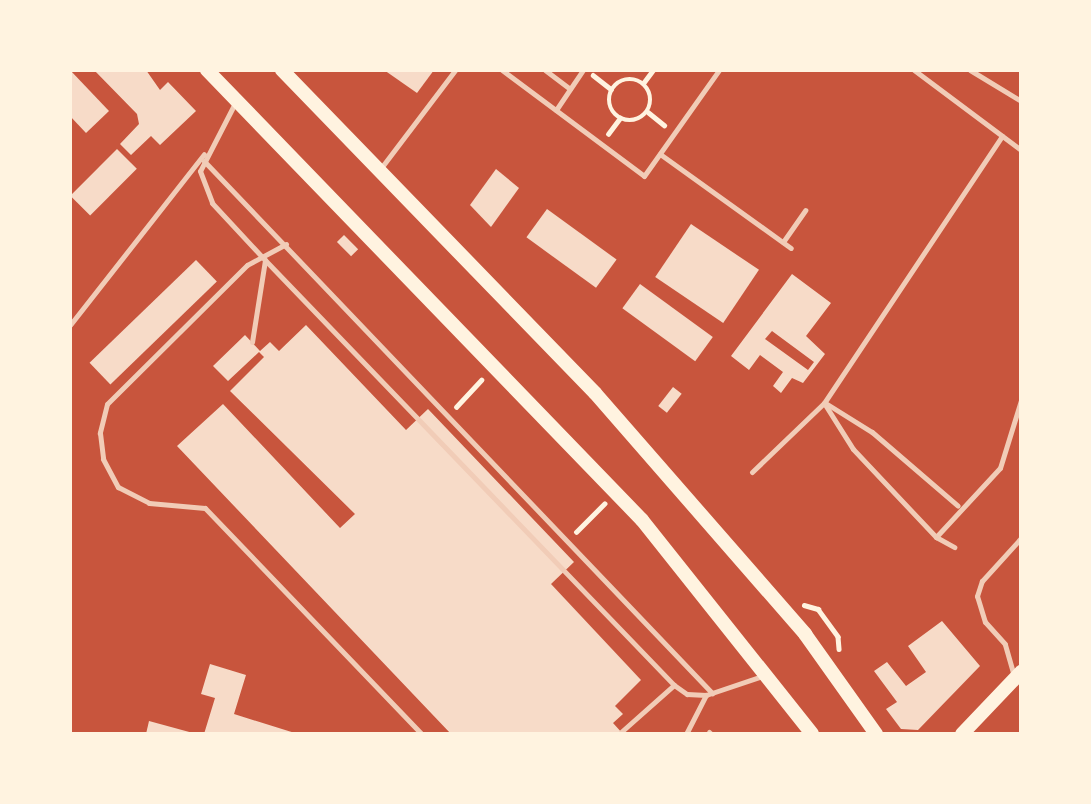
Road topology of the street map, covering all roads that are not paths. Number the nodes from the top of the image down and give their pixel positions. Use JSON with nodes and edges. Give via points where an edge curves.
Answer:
{"nodes":[{"id":1,"x":208,"y":70,"type":"edge"},
{"id":2,"x":282,"y":70,"type":"edge"},
{"id":3,"x":456,"y":70,"type":"edge"},
{"id":4,"x":502,"y":70,"type":"edge"},
{"id":5,"x":545,"y":70,"type":"edge"},
{"id":6,"x":585,"y":70,"type":"edge"},
{"id":7,"x":719,"y":70,"type":"edge"},
{"id":8,"x":914,"y":70,"type":"edge"},
{"id":9,"x":970,"y":70,"type":"edge"},
{"id":10,"x":569,"y":89,"type":"junction"},
{"id":11,"x":236,"y":100,"type":"junction"},
{"id":12,"x":1021,"y":101,"type":"edge"},
{"id":13,"x":556,"y":110,"type":"junction"},
{"id":14,"x":1002,"y":136,"type":"junction"},
{"id":15,"x":208,"y":149,"type":"junction"},
{"id":16,"x":1021,"y":150,"type":"edge"},
{"id":17,"x":660,"y":154,"type":"junction"},
{"id":18,"x":204,"y":161,"type":"junction"},
{"id":19,"x":379,"y":171,"type":"junction"},
{"id":20,"x":805,"y":210,"type":"dead end"},
{"id":21,"x":783,"y":242,"type":"junction"},
{"id":22,"x":286,"y":244,"type":"junction"},
{"id":23,"x":792,"y":248,"type":"dead end"},
{"id":24,"x":265,"y":260,"type":"junction"},
{"id":25,"x":70,"y":324,"type":"edge"},
{"id":26,"x":252,"y":342,"type":"dead end"},
{"id":27,"x":1021,"y":400,"type":"edge"},
{"id":28,"x":824,"y":402,"type":"junction"},
{"id":29,"x":752,"y":472,"type":"dead end"},
{"id":30,"x":958,"y":506,"type":"junction"},
{"id":31,"x":936,"y":537,"type":"junction"},
{"id":32,"x":1021,"y":538,"type":"edge"},
{"id":33,"x":954,"y":547,"type":"dead end"},
{"id":34,"x":769,"y":674,"type":"junction"},
{"id":35,"x":1018,"y":675,"type":"edge"},
{"id":36,"x":674,"y":685,"type":"junction"},
{"id":37,"x":709,"y":694,"type":"junction"},
{"id":38,"x":621,"y":732,"type":"dead end"},
{"id":39,"x":422,"y":734,"type":"edge"},
{"id":40,"x":687,"y":734,"type":"edge"},
{"id":41,"x":812,"y":734,"type":"edge"},
{"id":42,"x":876,"y":734,"type":"edge"},
{"id":43,"x":962,"y":734,"type":"edge"}],
"edges":[{"from":1,"to":11,"type":"main road"},
{"from":2,"to":19,"type":"main road"},
{"from":3,"to":19,"type":"lane"},
{"from":4,"to":13,"type":"lane"},
{"from":5,"to":10,"type":"lane"},
{"from":6,"to":10,"type":"lane"},
{"from":7,"to":17,"type":"lane"},
{"from":8,"to":14,"type":"lane"},
{"from":9,"to":12,"type":"lane"},
{"from":10,"to":13,"type":"lane"},
{"from":11,"to":15,"type":"lane"},
{"from":11,"to":34,"type":"main road","via":[[642,520]]},
{"from":13,"to":17,"type":"lane","via":[[644,176]]},
{"from":14,"to":16,"type":"lane"},
{"from":14,"to":28,"type":"lane"},
{"from":15,"to":18,"type":"lane"},
{"from":15,"to":25,"type":"lane"},
{"from":17,"to":21,"type":"lane"},
{"from":18,"to":22,"type":"lane"},
{"from":18,"to":24,"type":"lane","via":[[200,171],[212,203]]},
{"from":19,"to":42,"type":"main road","via":[[595,393],[805,634]]},
{"from":20,"to":21,"type":"lane"},
{"from":21,"to":23,"type":"lane"},
{"from":22,"to":24,"type":"lane"},
{"from":22,"to":37,"type":"lane"},
{"from":24,"to":26,"type":"lane"},
{"from":24,"to":36,"type":"lane"},
{"from":24,"to":39,"type":"lane","via":[[247,265],[107,404],[100,433],[103,459],[118,487],[149,503],[205,508]]},
{"from":27,"to":30,"type":"lane","via":[[1000,468]]},
{"from":28,"to":29,"type":"lane"},
{"from":28,"to":30,"type":"lane","via":[[872,432]]},
{"from":28,"to":31,"type":"lane","via":[[853,449]]},
{"from":30,"to":31,"type":"lane"},
{"from":31,"to":33,"type":"lane"},
{"from":32,"to":35,"type":"lane","via":[[982,581],[977,596],[985,622],[1005,644]]},
{"from":34,"to":37,"type":"lane"},
{"from":34,"to":41,"type":"main road"},
{"from":35,"to":43,"type":"main road"},
{"from":36,"to":37,"type":"lane","via":[[687,694]]},
{"from":36,"to":38,"type":"lane"},
{"from":37,"to":40,"type":"lane"}]}
